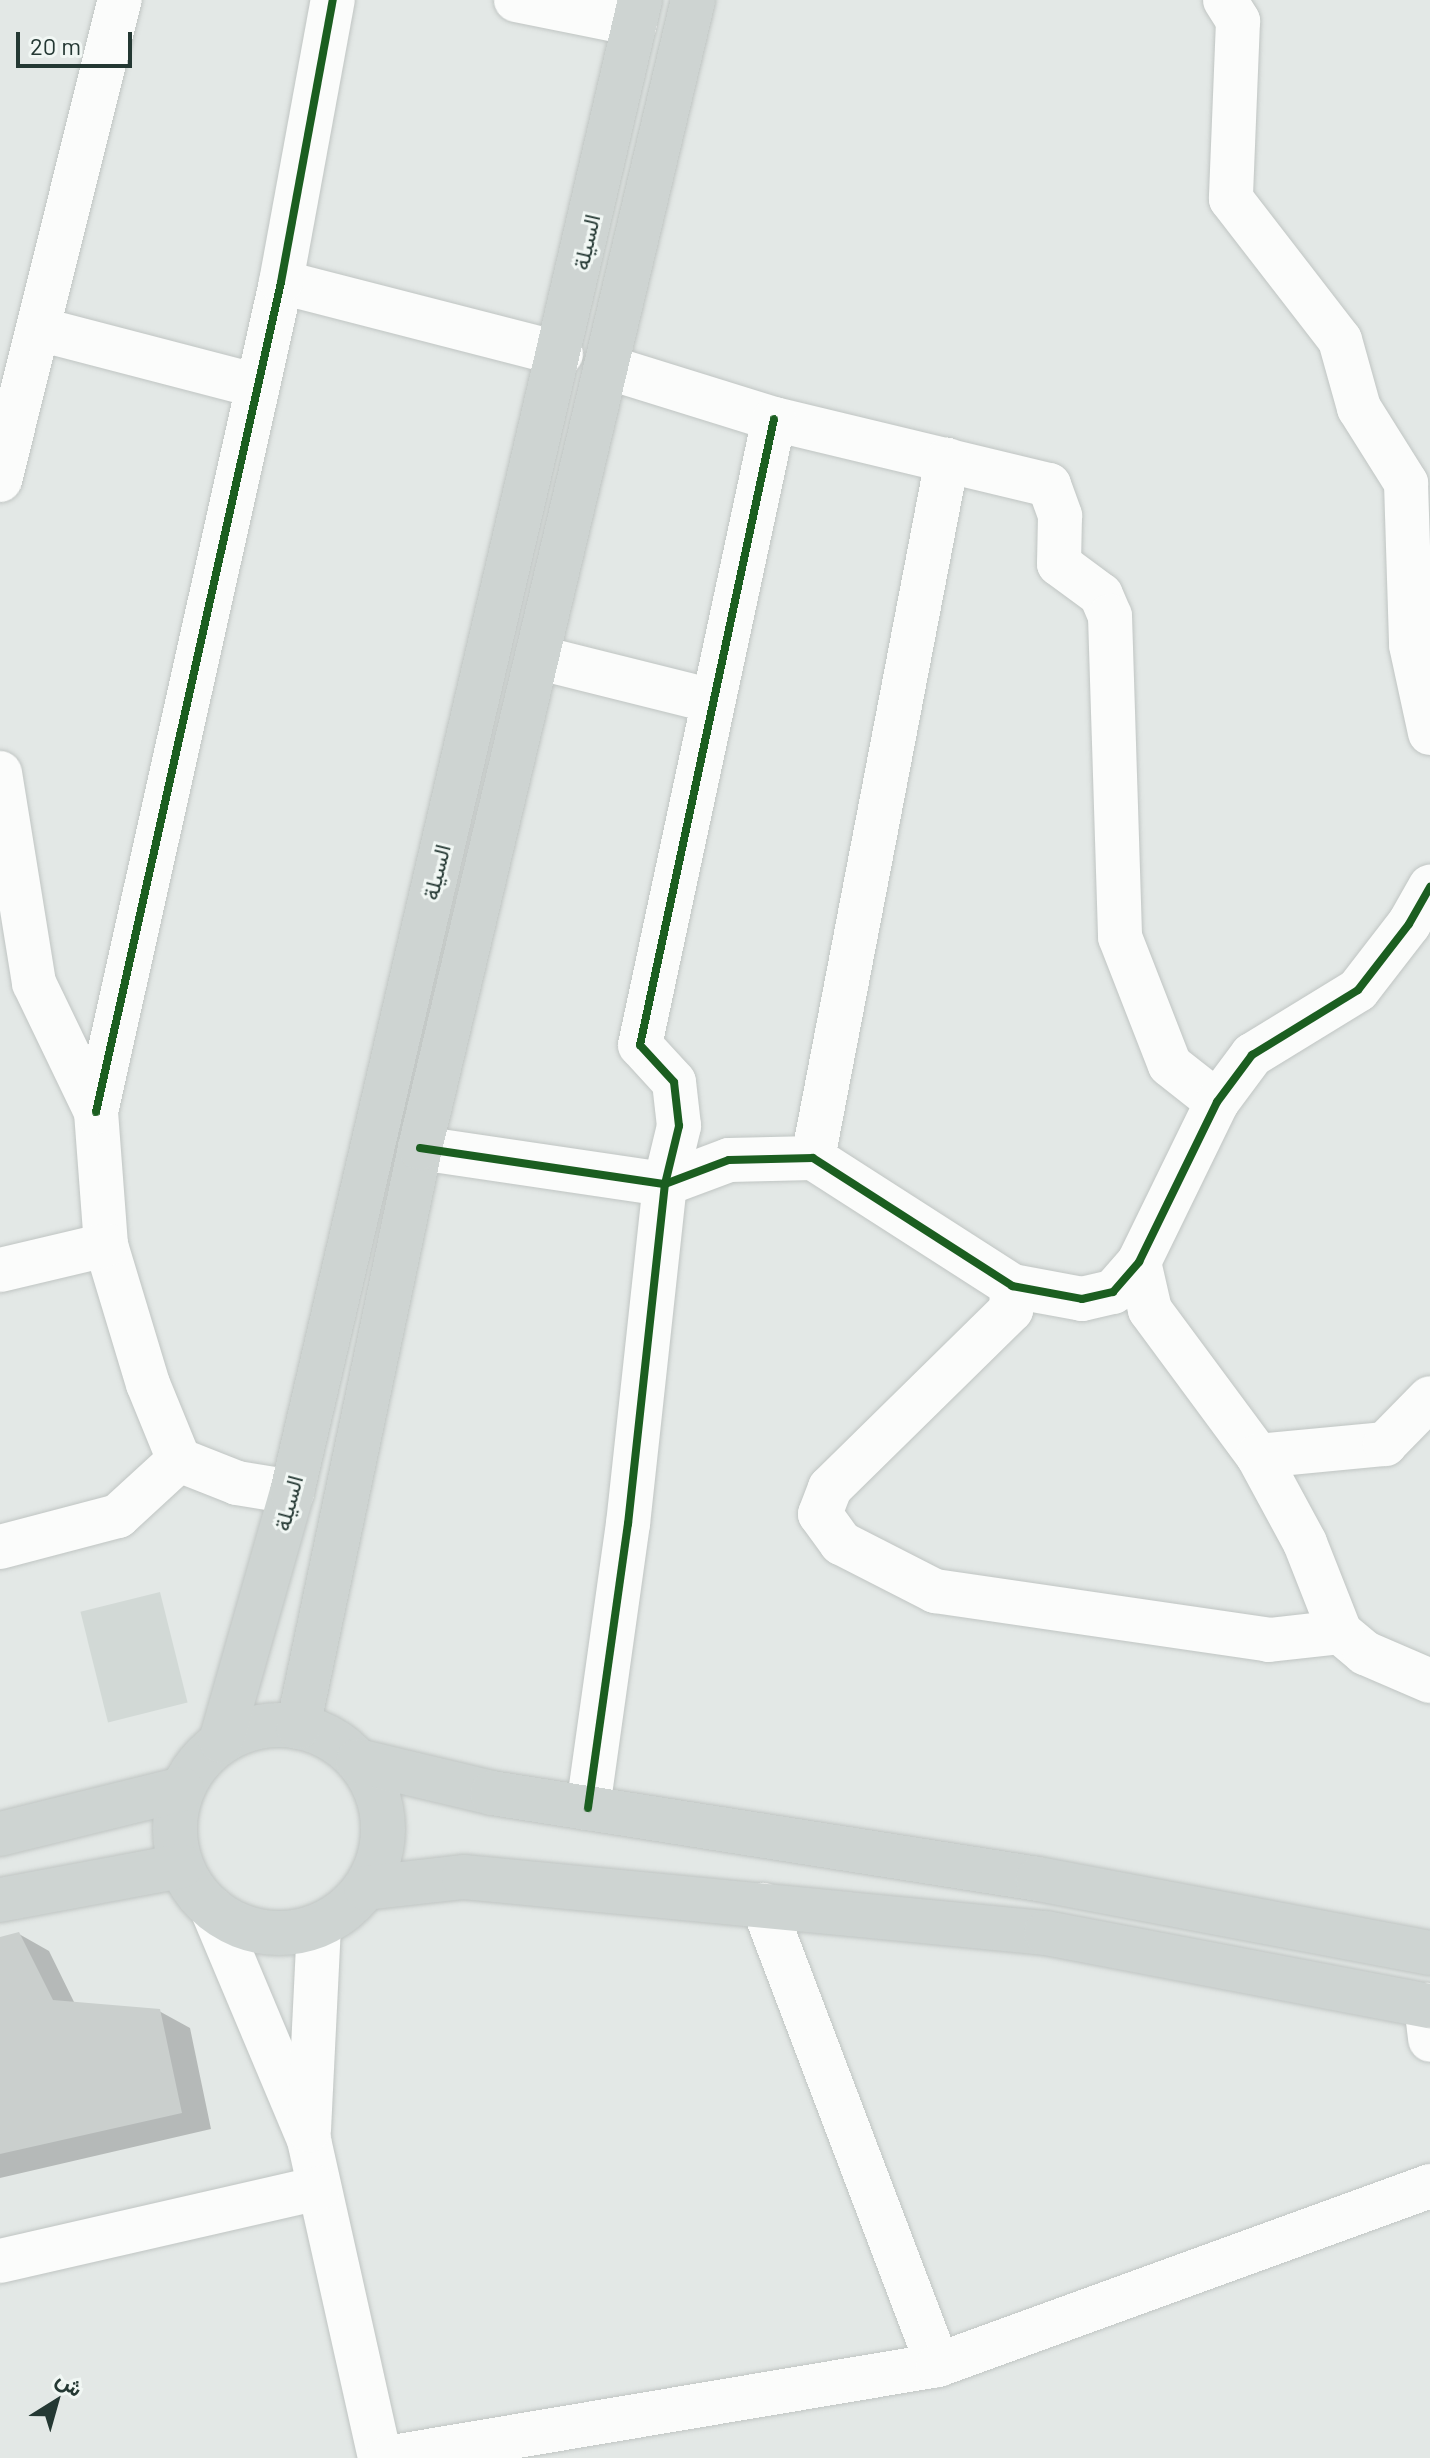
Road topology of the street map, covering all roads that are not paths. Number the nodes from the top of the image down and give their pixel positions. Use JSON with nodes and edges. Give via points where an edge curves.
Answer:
{"nodes":[{"id":1,"x":120,"y":0,"type":"edge"},
{"id":2,"x":333,"y":0,"type":"edge"},
{"id":3,"x":516,"y":0,"type":"edge"},
{"id":4,"x":693,"y":0,"type":"edge"},
{"id":5,"x":1225,"y":0,"type":"edge"},
{"id":6,"x":638,"y":12,"type":"edge"},
{"id":7,"x":281,"y":282,"type":"junction"},
{"id":8,"x":39,"y":329,"type":"junction"},
{"id":9,"x":561,"y":354,"type":"junction"},
{"id":10,"x":607,"y":367,"type":"junction"},
{"id":11,"x":254,"y":385,"type":"junction"},
{"id":12,"x":774,"y":419,"type":"junction"},
{"id":13,"x":947,"y":460,"type":"junction"},
{"id":14,"x":0,"y":480,"type":"edge"},
{"id":15,"x":1418,"y":484,"type":"edge"},
{"id":16,"x":540,"y":658,"type":"junction"},
{"id":17,"x":713,"y":701,"type":"junction"},
{"id":18,"x":1430,"y":733,"type":"edge"},
{"id":19,"x":0,"y":773,"type":"edge"},
{"id":20,"x":1423,"y":913,"type":"edge"},
{"id":21,"x":17,"y":987,"type":"edge"},
{"id":22,"x":1217,"y":1102,"type":"junction"},
{"id":23,"x":96,"y":1112,"type":"junction"},
{"id":24,"x":420,"y":1148,"type":"junction"},
{"id":25,"x":813,"y":1158,"type":"junction"},
{"id":26,"x":665,"y":1184,"type":"junction"},
{"id":27,"x":106,"y":1245,"type":"junction"},
{"id":28,"x":1139,"y":1262,"type":"junction"},
{"id":29,"x":0,"y":1270,"type":"edge"},
{"id":30,"x":1012,"y":1286,"type":"junction"},
{"id":31,"x":1430,"y":1398,"type":"edge"},
{"id":32,"x":1258,"y":1456,"type":"junction"},
{"id":33,"x":179,"y":1460,"type":"junction"},
{"id":34,"x":292,"y":1492,"type":"junction"},
{"id":35,"x":0,"y":1547,"type":"edge"},
{"id":36,"x":1340,"y":1632,"type":"junction"},
{"id":37,"x":1430,"y":1681,"type":"edge"},
{"id":38,"x":298,"y":1727,"type":"junction"},
{"id":39,"x":221,"y":1741,"type":"junction"},
{"id":40,"x":358,"y":1761,"type":"junction"},
{"id":41,"x":182,"y":1789,"type":"junction"},
{"id":42,"x":588,"y":1808,"type":"junction"},
{"id":43,"x":0,"y":1834,"type":"edge"},
{"id":44,"x":181,"y":1866,"type":"junction"},
{"id":45,"x":366,"y":1888,"type":"junction"},
{"id":46,"x":0,"y":1900,"type":"edge"},
{"id":47,"x":763,"y":1905,"type":"junction"},
{"id":48,"x":212,"y":1909,"type":"junction"},
{"id":49,"x":319,"y":1926,"type":"junction"},
{"id":50,"x":1430,"y":1953,"type":"edge"},
{"id":51,"x":1429,"y":2017,"type":"edge"},
{"id":52,"x":309,"y":2140,"type":"junction"},
{"id":53,"x":1430,"y":2186,"type":"edge"},
{"id":54,"x":319,"y":2188,"type":"junction"},
{"id":55,"x":0,"y":2261,"type":"edge"},
{"id":56,"x":938,"y":2365,"type":"junction"},
{"id":57,"x":380,"y":2458,"type":"edge"},
{"id":58,"x":387,"y":2458,"type":"edge"}],
"edges":[{"from":1,"to":8,"type":"street"},
{"from":2,"to":7,"type":"street"},
{"from":3,"to":6,"type":"street"},
{"from":4,"to":10,"type":"main road"},
{"from":5,"to":15,"type":"street","via":[[1238,21],[1231,199],[1340,340],[1359,408]]},
{"from":6,"to":9,"type":"main road","name":"السيلة"},
{"from":7,"to":9,"type":"street"},
{"from":7,"to":11,"type":"street"},
{"from":8,"to":11,"type":"street"},
{"from":8,"to":14,"type":"street"},
{"from":9,"to":10,"type":"main road"},
{"from":9,"to":34,"type":"main road","name":"السيلة"},
{"from":10,"to":12,"type":"street"},
{"from":10,"to":16,"type":"main road"},
{"from":11,"to":23,"type":"street"},
{"from":12,"to":13,"type":"street"},
{"from":12,"to":17,"type":"street"},
{"from":13,"to":22,"type":"street","via":[[1049,485],[1060,516],[1059,564],[1101,595],[1110,616],[1120,937],[1170,1065]]},
{"from":13,"to":25,"type":"street"},
{"from":15,"to":18,"type":"street","via":[[1411,645]]},
{"from":16,"to":17,"type":"street"},
{"from":16,"to":24,"type":"main road"},
{"from":17,"to":26,"type":"street","via":[[640,1045],[674,1082],[679,1126]]},
{"from":19,"to":21,"type":"street"},
{"from":20,"to":22,"type":"street","via":[[1358,990],[1252,1055]]},
{"from":21,"to":23,"type":"street"},
{"from":22,"to":28,"type":"street"},
{"from":23,"to":27,"type":"street"},
{"from":24,"to":26,"type":"street"},
{"from":24,"to":38,"type":"main road"},
{"from":25,"to":26,"type":"street","via":[[729,1160]]},
{"from":25,"to":30,"type":"street"},
{"from":26,"to":42,"type":"street","via":[[628,1524]]},
{"from":27,"to":29,"type":"street"},
{"from":27,"to":33,"type":"street","via":[[148,1384]]},
{"from":28,"to":30,"type":"street","via":[[1113,1292],[1082,1299]]},
{"from":28,"to":32,"type":"street","via":[[1150,1310]]},
{"from":30,"to":36,"type":"street","via":[[1011,1310],[830,1488],[820,1514],[841,1543],[935,1591],[1269,1640]]},
{"from":31,"to":32,"type":"street","via":[[1385,1444]]},
{"from":32,"to":36,"type":"street","via":[[1305,1543]]},
{"from":33,"to":34,"type":"street","via":[[237,1483]]},
{"from":33,"to":35,"type":"street","via":[[118,1516]]},
{"from":34,"to":39,"type":"main road","name":"السيلة"},
{"from":36,"to":37,"type":"street","via":[[1365,1653]]},
{"from":38,"to":39,"type":"main road","via":[[270,1724]]},
{"from":38,"to":40,"type":"main road","via":[[331,1739]]},
{"from":39,"to":41,"type":"main road"},
{"from":40,"to":42,"type":"main road","via":[[492,1793]]},
{"from":40,"to":45,"type":"main road","via":[[376,1790],[383,1823],[380,1857]]},
{"from":41,"to":43,"type":"main road"},
{"from":41,"to":44,"type":"main road","via":[[175,1841]]},
{"from":42,"to":50,"type":"main road","via":[[1038,1879]]},
{"from":44,"to":46,"type":"main road"},
{"from":44,"to":48,"type":"main road"},
{"from":45,"to":47,"type":"main road","via":[[464,1877]]},
{"from":45,"to":49,"type":"main road"},
{"from":47,"to":51,"type":"main road","via":[[1046,1933]]},
{"from":47,"to":56,"type":"street"},
{"from":48,"to":49,"type":"main road","via":[[235,1924],[263,1932]]},
{"from":48,"to":52,"type":"street"},
{"from":49,"to":52,"type":"street"},
{"from":52,"to":54,"type":"street"},
{"from":53,"to":56,"type":"street"},
{"from":54,"to":55,"type":"street"},
{"from":54,"to":57,"type":"street"},
{"from":56,"to":58,"type":"street"}]}
